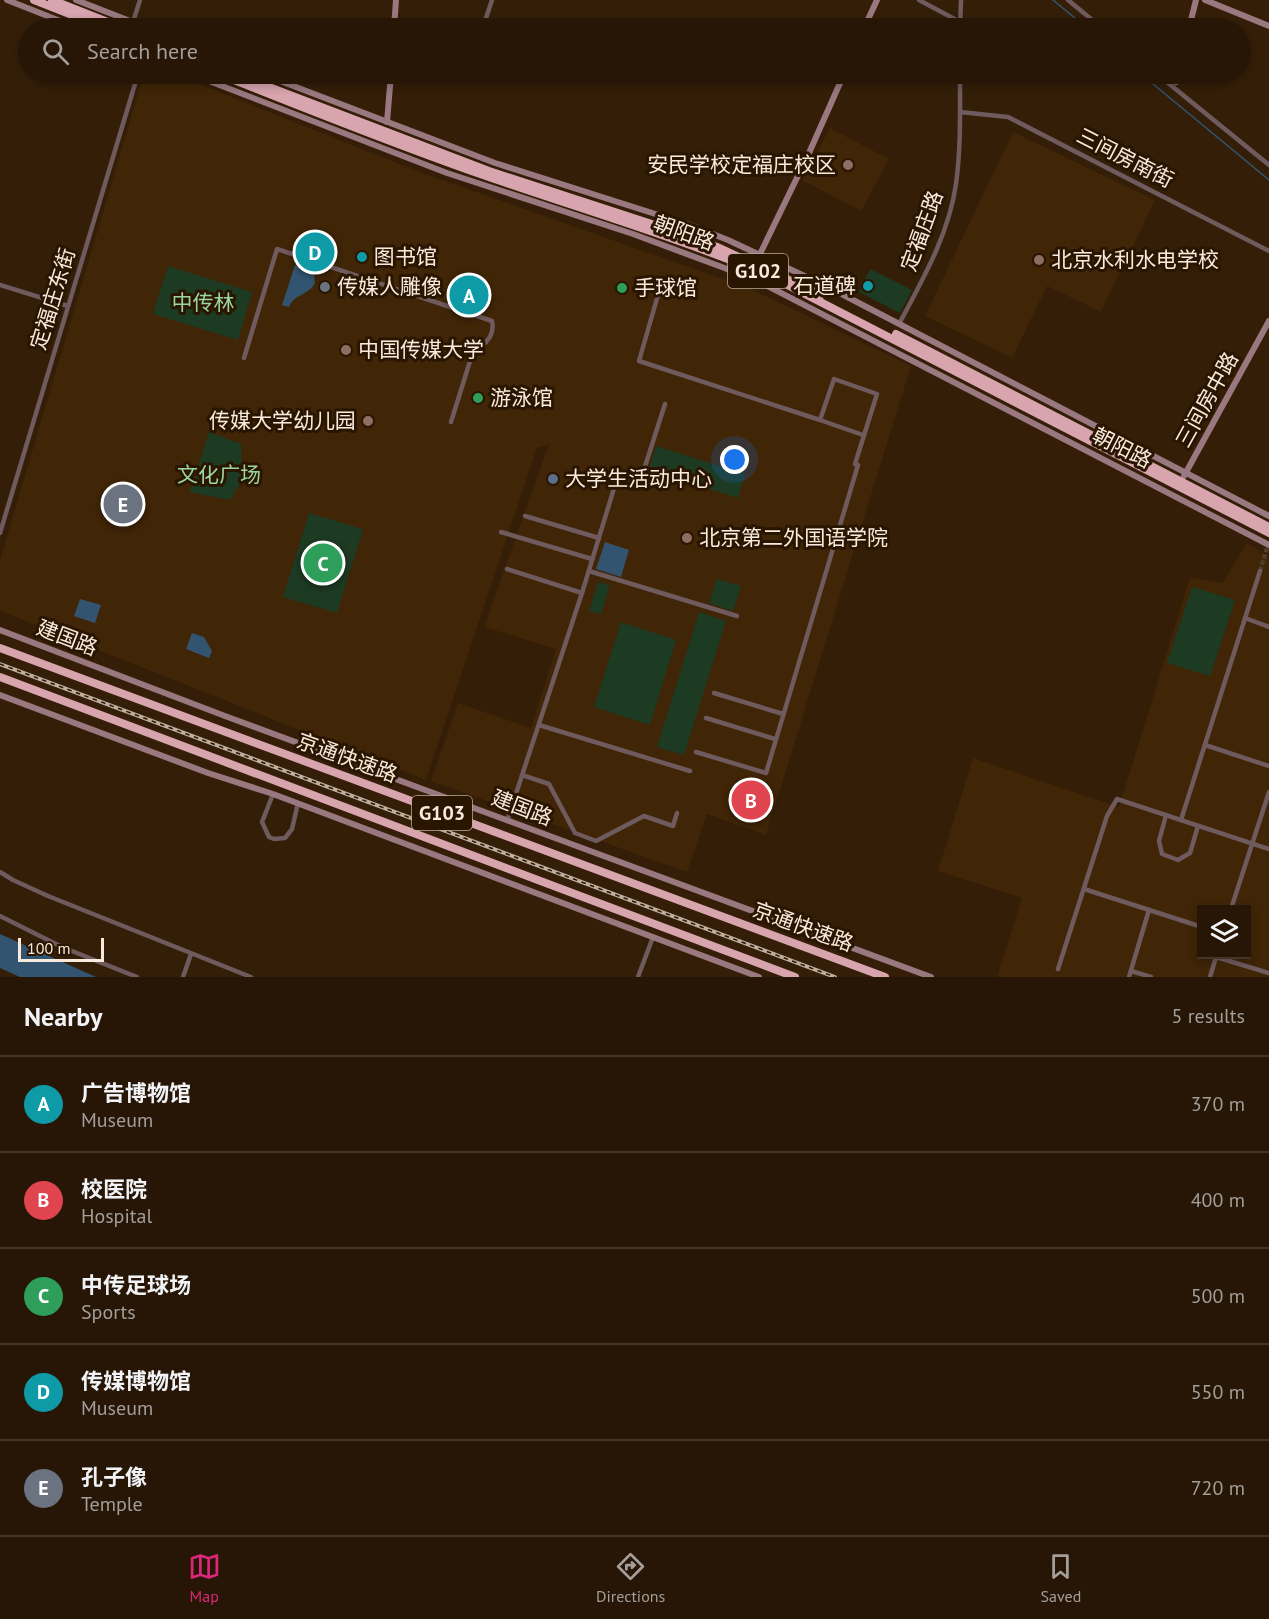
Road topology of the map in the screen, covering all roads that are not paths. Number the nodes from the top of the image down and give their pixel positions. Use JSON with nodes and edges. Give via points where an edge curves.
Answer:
{"nodes":[{"id":1,"x":7,"y":0,"type":"edge"},
{"id":2,"x":34,"y":0,"type":"edge"},
{"id":3,"x":52,"y":0,"type":"edge"},
{"id":4,"x":76,"y":0,"type":"edge"},
{"id":5,"x":140,"y":0,"type":"edge"},
{"id":6,"x":396,"y":0,"type":"edge"},
{"id":7,"x":492,"y":0,"type":"edge"},
{"id":8,"x":877,"y":0,"type":"edge"},
{"id":9,"x":919,"y":0,"type":"edge"},
{"id":10,"x":961,"y":0,"type":"edge"},
{"id":11,"x":1068,"y":0,"type":"edge"},
{"id":12,"x":1196,"y":0,"type":"edge"},
{"id":13,"x":1205,"y":0,"type":"edge"},
{"id":14,"x":53,"y":18,"type":"edge"},
{"id":15,"x":80,"y":18,"type":"edge"},
{"id":16,"x":98,"y":18,"type":"edge"},
{"id":17,"x":116,"y":18,"type":"edge"},
{"id":18,"x":136,"y":18,"type":"edge"},
{"id":19,"x":395,"y":18,"type":"edge"},
{"id":20,"x":486,"y":18,"type":"edge"},
{"id":21,"x":869,"y":18,"type":"edge"},
{"id":22,"x":953,"y":18,"type":"edge"},
{"id":23,"x":960,"y":18,"type":"edge"},
{"id":24,"x":1090,"y":18,"type":"edge"},
{"id":25,"x":1192,"y":18,"type":"edge"},
{"id":26,"x":1249,"y":18,"type":"edge"},
{"id":27,"x":1251,"y":19,"type":"edge"},
{"id":28,"x":1269,"y":26,"type":"edge"},
{"id":29,"x":135,"y":84,"type":"edge"},
{"id":30,"x":217,"y":84,"type":"edge"},
{"id":31,"x":245,"y":84,"type":"edge"},
{"id":32,"x":261,"y":84,"type":"edge"},
{"id":33,"x":288,"y":84,"type":"edge"},
{"id":34,"x":390,"y":84,"type":"edge"},
{"id":35,"x":840,"y":84,"type":"edge"},
{"id":36,"x":960,"y":84,"type":"edge"},
{"id":37,"x":1169,"y":84,"type":"edge"},
{"id":38,"x":960,"y":112,"type":"junction"},
{"id":39,"x":387,"y":122,"type":"junction"},
{"id":40,"x":1269,"y":165,"type":"edge"},
{"id":41,"x":1269,"y":251,"type":"edge"},
{"id":42,"x":760,"y":254,"type":"junction"},
{"id":43,"x":0,"y":285,"type":"edge"},
{"id":44,"x":658,"y":295,"type":"dead end"},
{"id":45,"x":68,"y":306,"type":"junction"},
{"id":46,"x":1269,"y":321,"type":"edge"},
{"id":47,"x":899,"y":324,"type":"junction"},
{"id":48,"x":959,"y":354,"type":"junction"},
{"id":49,"x":244,"y":358,"type":"dead end"},
{"id":50,"x":952,"y":370,"type":"junction"},
{"id":51,"x":665,"y":404,"type":"dead end"},
{"id":52,"x":820,"y":420,"type":"junction"},
{"id":53,"x":451,"y":422,"type":"dead end"},
{"id":54,"x":863,"y":435,"type":"junction"},
{"id":55,"x":1180,"y":484,"type":"junction"},
{"id":56,"x":525,"y":516,"type":"dead end"},
{"id":57,"x":1269,"y":516,"type":"edge"},
{"id":58,"x":1269,"y":526,"type":"edge"},
{"id":59,"x":501,"y":532,"type":"dead end"},
{"id":60,"x":0,"y":533,"type":"edge"},
{"id":61,"x":1269,"y":533,"type":"edge"},
{"id":62,"x":599,"y":538,"type":"junction"},
{"id":63,"x":1269,"y":545,"type":"edge"},
{"id":64,"x":592,"y":559,"type":"junction"},
{"id":65,"x":507,"y":569,"type":"dead end"},
{"id":66,"x":589,"y":571,"type":"junction"},
{"id":67,"x":1260,"y":571,"type":"tunnel mouth"},
{"id":68,"x":582,"y":593,"type":"junction"},
{"id":69,"x":737,"y":616,"type":"dead end"},
{"id":70,"x":1245,"y":618,"type":"junction"},
{"id":71,"x":1269,"y":627,"type":"edge"},
{"id":72,"x":0,"y":630,"type":"edge"},
{"id":73,"x":0,"y":648,"type":"edge"},
{"id":74,"x":0,"y":677,"type":"edge"},
{"id":75,"x":714,"y":693,"type":"dead end"},
{"id":76,"x":0,"y":695,"type":"edge"},
{"id":77,"x":783,"y":714,"type":"junction"},
{"id":78,"x":706,"y":718,"type":"dead end"},
{"id":79,"x":539,"y":725,"type":"junction"},
{"id":80,"x":776,"y":739,"type":"junction"},
{"id":81,"x":1205,"y":745,"type":"junction"},
{"id":82,"x":696,"y":752,"type":"dead end"},
{"id":83,"x":1269,"y":766,"type":"edge"},
{"id":84,"x":690,"y":771,"type":"dead end"},
{"id":85,"x":522,"y":775,"type":"junction"},
{"id":86,"x":1269,"y":792,"type":"edge"},
{"id":87,"x":273,"y":794,"type":"junction"},
{"id":88,"x":298,"y":803,"type":"junction"},
{"id":89,"x":677,"y":813,"type":"dead end"},
{"id":90,"x":1166,"y":815,"type":"junction"},
{"id":91,"x":1181,"y":820,"type":"junction"},
{"id":92,"x":507,"y":821,"type":"junction"},
{"id":93,"x":1198,"y":826,"type":"junction"},
{"id":94,"x":1252,"y":843,"type":"junction"},
{"id":95,"x":1269,"y":849,"type":"edge"},
{"id":96,"x":0,"y":872,"type":"edge"},
{"id":97,"x":1084,"y":889,"type":"junction"},
{"id":98,"x":1232,"y":905,"type":"edge"},
{"id":99,"x":1149,"y":910,"type":"junction"},
{"id":100,"x":0,"y":916,"type":"edge"},
{"id":101,"x":1197,"y":925,"type":"edge"},
{"id":102,"x":653,"y":937,"type":"junction"},
{"id":103,"x":191,"y":954,"type":"junction"},
{"id":104,"x":1216,"y":959,"type":"edge"},
{"id":105,"x":1226,"y":959,"type":"edge"},
{"id":106,"x":1058,"y":969,"type":"dead end"},
{"id":107,"x":1131,"y":970,"type":"junction"},
{"id":108,"x":1269,"y":973,"type":"edge"},
{"id":109,"x":240,"y":975,"type":"edge"},
{"id":110,"x":137,"y":977,"type":"edge"},
{"id":111,"x":183,"y":977,"type":"edge"},
{"id":112,"x":251,"y":977,"type":"edge"},
{"id":113,"x":638,"y":977,"type":"edge"},
{"id":114,"x":759,"y":977,"type":"edge"},
{"id":115,"x":795,"y":977,"type":"edge"},
{"id":116,"x":885,"y":977,"type":"edge"},
{"id":117,"x":931,"y":977,"type":"edge"},
{"id":118,"x":1129,"y":977,"type":"edge"},
{"id":119,"x":1151,"y":977,"type":"edge"},
{"id":120,"x":1210,"y":977,"type":"edge"}],
"edges":[{"from":1,"to":14,"type":"street"},
{"from":2,"to":15,"type":"highway"},
{"from":3,"to":16,"type":"highway"},
{"from":4,"to":17,"type":"street"},
{"from":5,"to":18,"type":"street"},
{"from":6,"to":19,"type":"street"},
{"from":7,"to":20,"type":"street"},
{"from":8,"to":21,"type":"street"},
{"from":9,"to":22,"type":"street"},
{"from":10,"to":23,"type":"street"},
{"from":11,"to":24,"type":"street"},
{"from":12,"to":25,"type":"street"},
{"from":13,"to":26,"type":"street"},
{"from":27,"to":28,"type":"street"},
{"from":29,"to":45,"type":"street","name":"定福庄东街"},
{"from":30,"to":50,"type":"street","name":"朝阳路","via":[[447,173],[725,267]]},
{"from":31,"to":50,"type":"highway","name":"朝阳路","number":"G102","via":[[487,176],[715,253],[813,297]]},
{"from":32,"to":50,"type":"highway","name":"朝阳路","number":"G102","via":[[489,171],[717,247],[789,279]]},
{"from":33,"to":39,"type":"street","name":"朝阳路"},
{"from":34,"to":39,"type":"street"},
{"from":35,"to":42,"type":"street"},
{"from":36,"to":38,"type":"street","name":"定福庄路"},
{"from":37,"to":40,"type":"street"},
{"from":38,"to":41,"type":"street","name":"三间房南街","via":[[1008,117]]},
{"from":38,"to":47,"type":"street","name":"定福庄路","via":[[956,184],[946,223],[932,261]]},
{"from":39,"to":42,"type":"street","name":"朝阳路","via":[[495,163],[690,225]]},
{"from":42,"to":47,"type":"street","name":"朝阳路"},
{"from":43,"to":45,"type":"street"},
{"from":44,"to":52,"type":"street","via":[[639,361]]},
{"from":45,"to":60,"type":"street","name":"定福庄东街"},
{"from":46,"to":55,"type":"street","name":"三间房中路"},
{"from":47,"to":48,"type":"street","name":"朝阳路"},
{"from":48,"to":50,"type":"street"},
{"from":48,"to":55,"type":"street","name":"朝阳路"},
{"from":49,"to":53,"type":"street","via":[[277,249],[492,321],[488,342],[471,358]]},
{"from":50,"to":55,"type":"highway","name":"朝阳路","number":"G102"},
{"from":51,"to":62,"type":"street","via":[[641,479],[619,472]]},
{"from":52,"to":54,"type":"street"},
{"from":52,"to":54,"type":"street","via":[[834,379],[877,394]]},
{"from":54,"to":77,"type":"street","via":[[855,464],[858,465]]},
{"from":55,"to":57,"type":"street","name":"朝阳路"},
{"from":55,"to":58,"type":"highway","name":"朝阳路","number":"G102"},
{"from":55,"to":61,"type":"highway","name":"朝阳路","number":"G102"},
{"from":55,"to":63,"type":"street","name":"朝阳路"},
{"from":56,"to":62,"type":"street"},
{"from":59,"to":64,"type":"street"},
{"from":62,"to":64,"type":"street"},
{"from":64,"to":66,"type":"street"},
{"from":65,"to":68,"type":"street"},
{"from":66,"to":68,"type":"street"},
{"from":66,"to":69,"type":"street"},
{"from":67,"to":70,"type":"street"},
{"from":68,"to":79,"type":"street"},
{"from":70,"to":71,"type":"street"},
{"from":70,"to":81,"type":"street"},
{"from":72,"to":92,"type":"street","name":"建国路"},
{"from":73,"to":116,"type":"highway","name":"京通快速路","number":"G103"},
{"from":74,"to":115,"type":"highway","number":"G103"},
{"from":75,"to":77,"type":"street"},
{"from":76,"to":87,"type":"street"},
{"from":77,"to":80,"type":"street"},
{"from":78,"to":80,"type":"street"},
{"from":79,"to":84,"type":"street"},
{"from":79,"to":85,"type":"street"},
{"from":80,"to":82,"type":"street","via":[[766,773]]},
{"from":81,"to":83,"type":"street"},
{"from":81,"to":91,"type":"street"},
{"from":85,"to":89,"type":"street","via":[[549,784],[575,833],[596,841],[644,816],[673,826]]},
{"from":85,"to":92,"type":"street"},
{"from":86,"to":94,"type":"street"},
{"from":87,"to":88,"type":"street"},
{"from":87,"to":88,"type":"street","via":[[262,822],[264,831],[274,839],[285,838],[292,829]]},
{"from":88,"to":102,"type":"street"},
{"from":90,"to":91,"type":"street"},
{"from":90,"to":93,"type":"street","via":[[1159,841],[1162,854],[1178,860],[1190,853]]},
{"from":90,"to":97,"type":"street","via":[[1117,799],[1107,816]]},
{"from":91,"to":93,"type":"street"},
{"from":92,"to":117,"type":"street","name":"建国路"},
{"from":93,"to":94,"type":"street"},
{"from":94,"to":95,"type":"street"},
{"from":94,"to":98,"type":"street"},
{"from":96,"to":103,"type":"street","via":[[48,896]]},
{"from":97,"to":99,"type":"street"},
{"from":97,"to":106,"type":"street"},
{"from":99,"to":101,"type":"street"},
{"from":99,"to":107,"type":"street"},
{"from":100,"to":110,"type":"street","via":[[62,947]]},
{"from":102,"to":113,"type":"street"},
{"from":102,"to":114,"type":"street"},
{"from":103,"to":109,"type":"street"},
{"from":103,"to":111,"type":"street"},
{"from":104,"to":120,"type":"street"},
{"from":105,"to":108,"type":"street"},
{"from":107,"to":118,"type":"street"},
{"from":107,"to":119,"type":"street"},
{"from":109,"to":112,"type":"street"}]}
